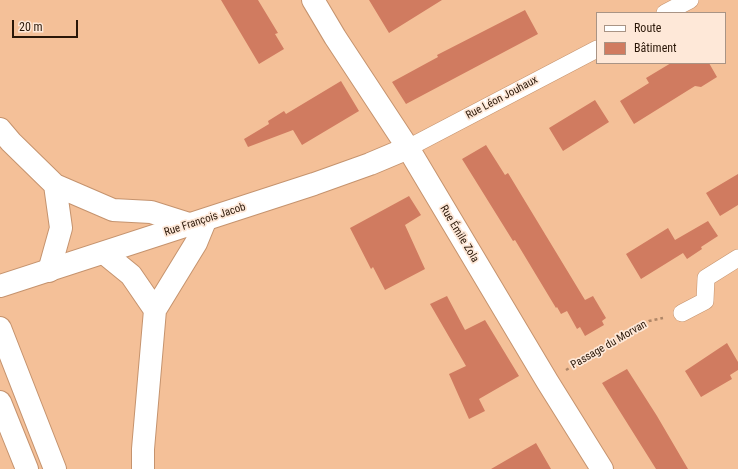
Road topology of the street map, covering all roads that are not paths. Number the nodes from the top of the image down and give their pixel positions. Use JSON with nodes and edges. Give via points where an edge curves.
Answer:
{"nodes":[{"id":1,"x":313,"y":0,"type":"edge"},
{"id":2,"x":690,"y":0,"type":"edge"},
{"id":3,"x":667,"y":12,"type":"edge"},
{"id":4,"x":596,"y":50,"type":"edge"},
{"id":5,"x":0,"y":129,"type":"edge"},
{"id":6,"x":408,"y":148,"type":"junction"},
{"id":7,"x":55,"y":185,"type":"junction"},
{"id":8,"x":198,"y":223,"type":"junction"},
{"id":9,"x":104,"y":254,"type":"junction"},
{"id":10,"x":738,"y":258,"type":"edge"},
{"id":11,"x":42,"y":273,"type":"junction"},
{"id":12,"x":0,"y":286,"type":"edge"},
{"id":13,"x":154,"y":310,"type":"junction"},
{"id":14,"x":682,"y":313,"type":"road end"},
{"id":15,"x":0,"y":328,"type":"edge"},
{"id":16,"x":0,"y":402,"type":"edge"},
{"id":17,"x":26,"y":469,"type":"edge"},
{"id":18,"x":55,"y":469,"type":"edge"},
{"id":19,"x":143,"y":469,"type":"edge"},
{"id":20,"x":602,"y":469,"type":"edge"}],
"edges":[{"from":1,"to":6,"type":"main road","name":"Rue Émile Zola"},
{"from":2,"to":3,"type":"street"},
{"from":4,"to":6,"type":"street","name":"Rue Léon Jouhaux"},
{"from":5,"to":7,"type":"main road"},
{"from":6,"to":8,"type":"main road","name":"Rue François Jacob","via":[[335,177]]},
{"from":6,"to":20,"type":"main road","name":"Rue Émile Zola","via":[[547,382]]},
{"from":7,"to":8,"type":"main road","via":[[113,210],[152,212]]},
{"from":7,"to":11,"type":"main road","via":[[61,228]]},
{"from":8,"to":9,"type":"main road","name":"Rue François Jacob"},
{"from":8,"to":13,"type":"main road","via":[[196,243]]},
{"from":9,"to":11,"type":"main road","name":"Rue François Jacob"},
{"from":9,"to":13,"type":"main road","via":[[131,275]]},
{"from":10,"to":14,"type":"street","via":[[706,278],[705,301]]},
{"from":11,"to":12,"type":"main road","name":"Rue François Jacob"},
{"from":13,"to":19,"type":"main road"},
{"from":15,"to":18,"type":"main road"},
{"from":16,"to":17,"type":"main road"}]}
